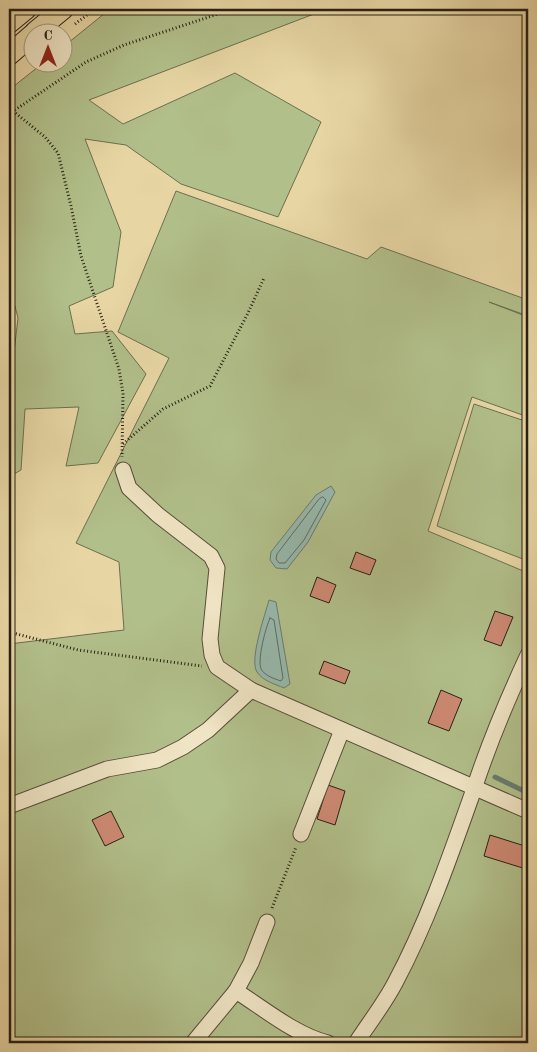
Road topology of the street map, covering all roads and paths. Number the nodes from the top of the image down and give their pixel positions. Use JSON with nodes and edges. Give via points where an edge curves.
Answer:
{"nodes":[{"id":1,"x":26,"y":9,"type":"edge"},
{"id":2,"x":63,"y":9,"type":"edge"},
{"id":3,"x":95,"y":9,"type":"edge"},
{"id":4,"x":233,"y":9,"type":"edge"},
{"id":5,"x":48,"y":22,"type":"edge"},
{"id":6,"x":9,"y":23,"type":"edge"},
{"id":7,"x":72,"y":26,"type":"edge"},
{"id":8,"x":22,"y":44,"type":"edge"},
{"id":9,"x":9,"y":55,"type":"edge"},
{"id":10,"x":13,"y":111,"type":"junction"},
{"id":11,"x":9,"y":114,"type":"edge"},
{"id":12,"x":264,"y":278,"type":"dead end"},
{"id":13,"x":122,"y":445,"type":"junction"},
{"id":14,"x":122,"y":470,"type":"joint"},
{"id":15,"x":10,"y":632,"type":"edge"},
{"id":16,"x":528,"y":655,"type":"edge"},
{"id":17,"x":217,"y":667,"type":"junction"},
{"id":18,"x":251,"y":690,"type":"junction"},
{"id":19,"x":342,"y":730,"type":"junction"},
{"id":20,"x":474,"y":788,"type":"junction"},
{"id":21,"x":9,"y":806,"type":"edge"},
{"id":22,"x":528,"y":811,"type":"edge"},
{"id":23,"x":301,"y":834,"type":"joint"},
{"id":24,"x":267,"y":922,"type":"joint"},
{"id":25,"x":236,"y":991,"type":"junction"},
{"id":26,"x":193,"y":1043,"type":"edge"},
{"id":27,"x":328,"y":1043,"type":"edge"},
{"id":28,"x":356,"y":1043,"type":"edge"}],
"edges":[{"from":1,"to":6,"type":"main road"},
{"from":2,"to":5,"type":"main road"},
{"from":3,"to":7,"type":"path"},
{"from":4,"to":10,"type":"path","via":[[124,45],[86,62]]},
{"from":8,"to":9,"type":"main road"},
{"from":10,"to":11,"type":"path"},
{"from":10,"to":13,"type":"path","via":[[45,137],[58,153],[81,256],[119,369]]},
{"from":12,"to":13,"type":"path","via":[[210,386],[163,409]]},
{"from":13,"to":14,"type":"path"},
{"from":14,"to":17,"type":"street","via":[[129,488],[158,515],[212,556],[217,568],[217,582],[210,638]]},
{"from":15,"to":17,"type":"path","via":[[78,650]]},
{"from":16,"to":20,"type":"street"},
{"from":17,"to":18,"type":"street"},
{"from":18,"to":19,"type":"street"},
{"from":18,"to":21,"type":"street","via":[[208,730],[157,760],[107,769]]},
{"from":19,"to":20,"type":"street"},
{"from":19,"to":23,"type":"street"},
{"from":20,"to":22,"type":"street"},
{"from":20,"to":28,"type":"street","via":[[461,829],[395,984]]},
{"from":23,"to":24,"type":"path"},
{"from":24,"to":25,"type":"street"},
{"from":25,"to":26,"type":"street"},
{"from":25,"to":27,"type":"street","via":[[302,1033]]}]}
